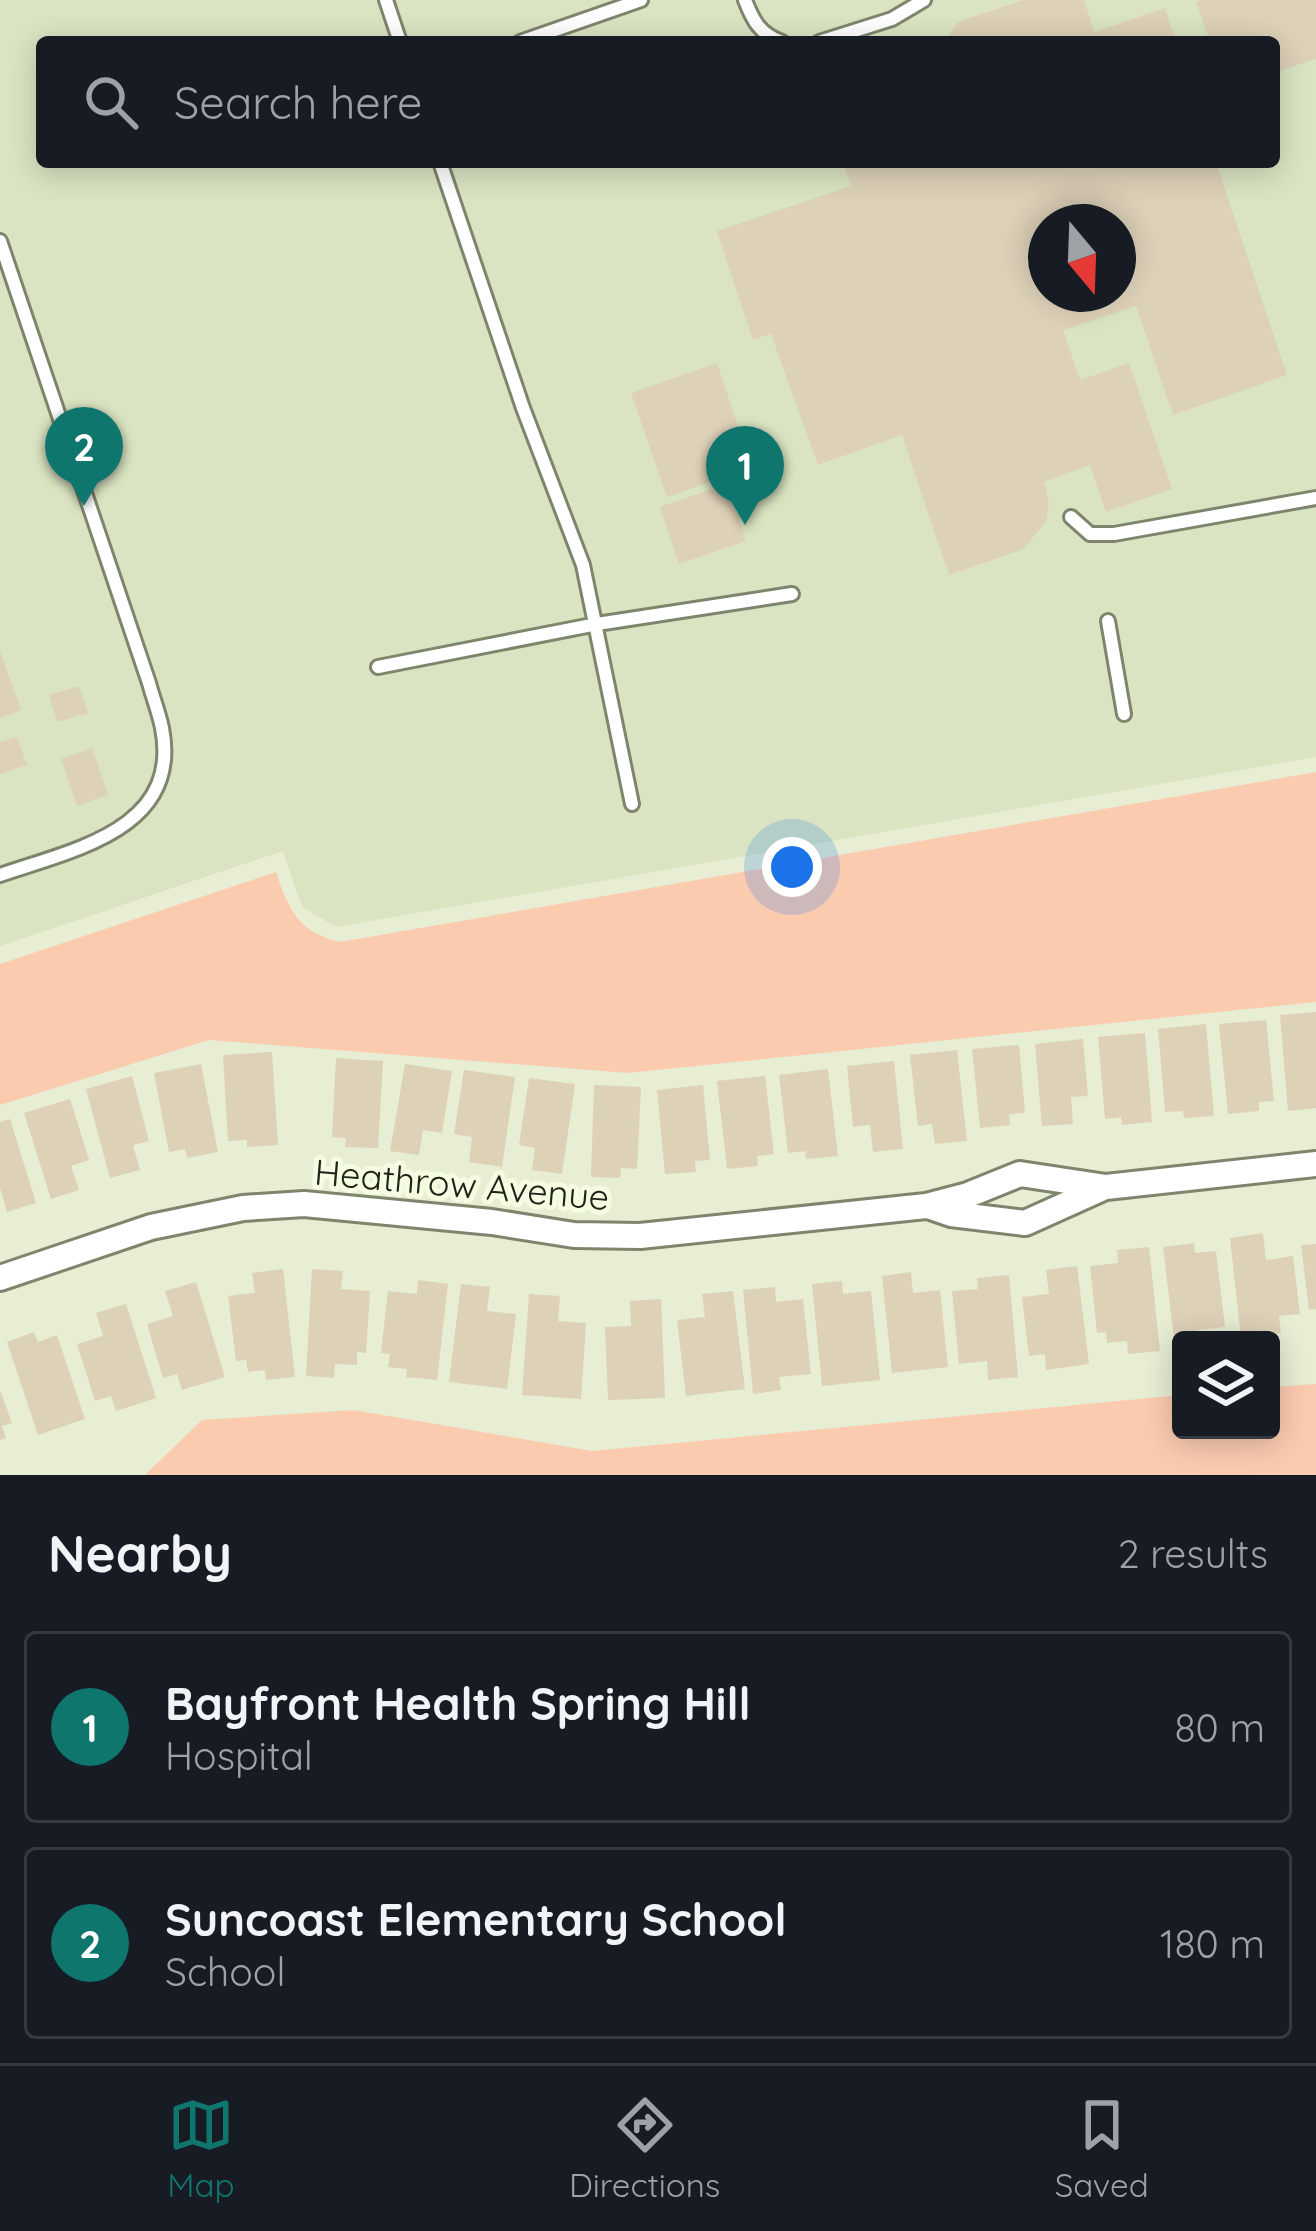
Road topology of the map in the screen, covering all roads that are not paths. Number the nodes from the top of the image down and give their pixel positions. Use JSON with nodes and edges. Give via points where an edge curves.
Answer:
{"nodes":[{"id":1,"x":386,"y":0,"type":"edge"},
{"id":2,"x":640,"y":0,"type":"edge"},
{"id":3,"x":745,"y":0,"type":"edge"},
{"id":4,"x":924,"y":0,"type":"edge"},
{"id":5,"x":398,"y":36,"type":"edge"},
{"id":6,"x":537,"y":36,"type":"edge"},
{"id":7,"x":766,"y":36,"type":"edge"},
{"id":8,"x":839,"y":36,"type":"edge"},
{"id":9,"x":442,"y":168,"type":"edge"},
{"id":10,"x":0,"y":241,"type":"edge"},
{"id":11,"x":1316,"y":497,"type":"edge"},
{"id":12,"x":1072,"y":517,"type":"dead end"},
{"id":13,"x":792,"y":594,"type":"dead end"},
{"id":14,"x":1108,"y":621,"type":"dead end"},
{"id":15,"x":597,"y":624,"type":"junction"},
{"id":16,"x":378,"y":667,"type":"dead end"},
{"id":17,"x":1124,"y":714,"type":"dead end"},
{"id":18,"x":632,"y":804,"type":"dead end"},
{"id":19,"x":0,"y":875,"type":"edge"},
{"id":20,"x":1316,"y":1164,"type":"edge"},
{"id":21,"x":1106,"y":1186,"type":"junction"},
{"id":22,"x":926,"y":1205,"type":"junction"},
{"id":23,"x":0,"y":1278,"type":"edge"}],
"edges":[{"from":1,"to":5,"type":"lane"},
{"from":2,"to":6,"type":"lane"},
{"from":3,"to":7,"type":"lane"},
{"from":4,"to":8,"type":"lane"},
{"from":9,"to":15,"type":"lane","via":[[568,518]]},
{"from":10,"to":19,"type":"lane","via":[[149,683],[163,766],[134,820],[103,840]]},
{"from":11,"to":12,"type":"lane","via":[[1114,534],[1090,534]]},
{"from":13,"to":15,"type":"lane"},
{"from":14,"to":17,"type":"lane"},
{"from":15,"to":16,"type":"lane"},
{"from":15,"to":18,"type":"lane"},
{"from":20,"to":21,"type":"street","name":"Heathrow Avenue"},
{"from":21,"to":22,"type":"street","name":"Heathrow Avenue","via":[[1020,1174]]},
{"from":21,"to":22,"type":"street","name":"Heathrow Avenue","via":[[1025,1222]]},
{"from":22,"to":23,"type":"street","name":"Heathrow Avenue","via":[[640,1236],[304,1204],[243,1208],[152,1227]]}]}
